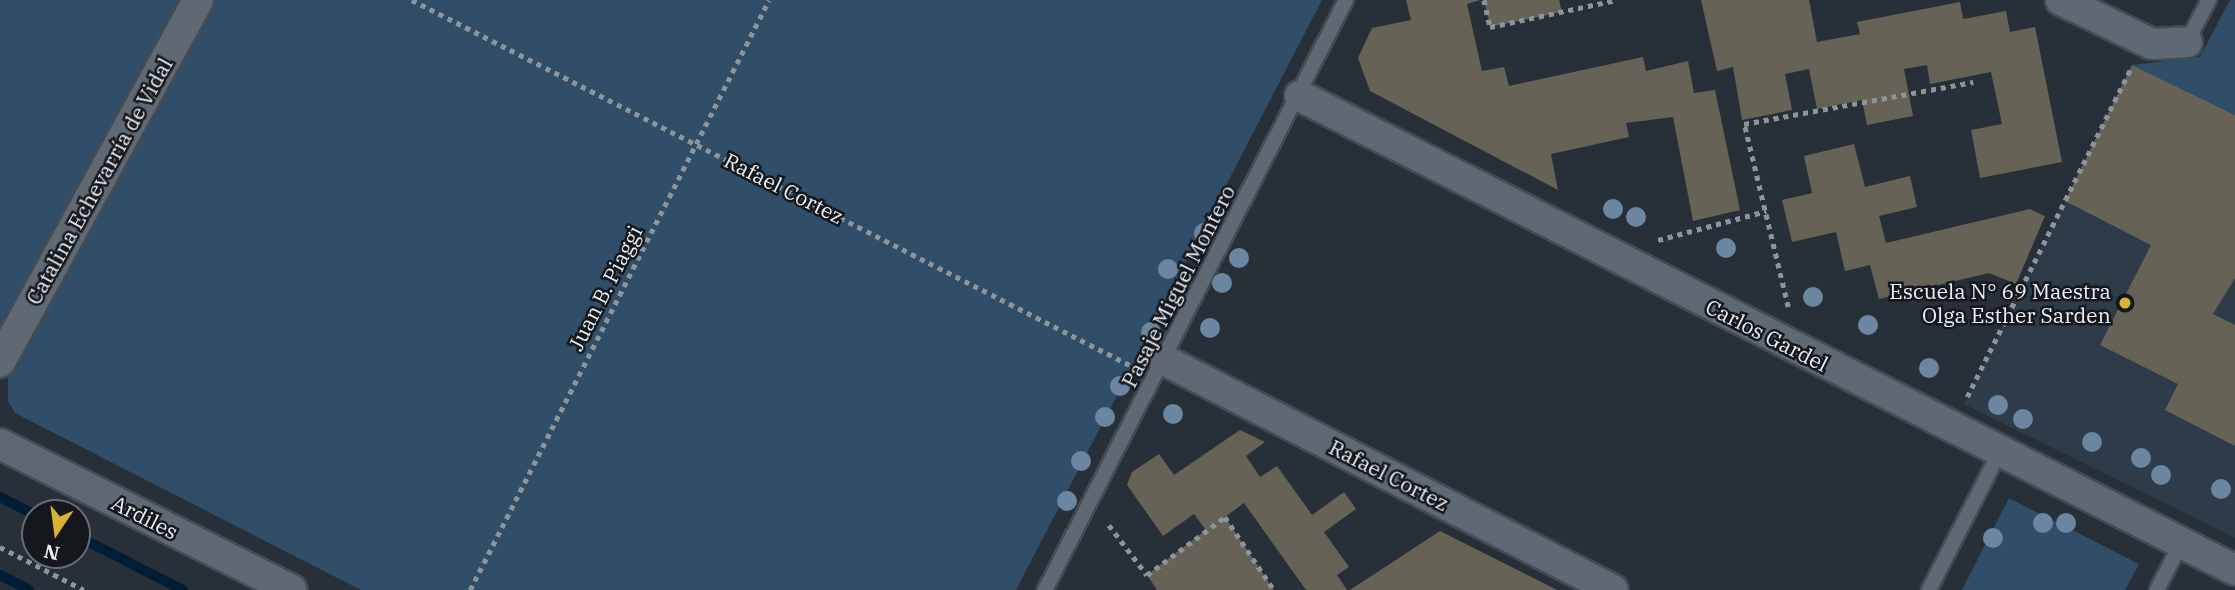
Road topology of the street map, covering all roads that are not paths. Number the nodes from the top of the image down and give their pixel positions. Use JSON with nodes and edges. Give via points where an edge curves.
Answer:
{"nodes":[{"id":1,"x":198,"y":0,"type":"edge"},
{"id":2,"x":1346,"y":0,"type":"edge"},
{"id":3,"x":2061,"y":0,"type":"edge"},
{"id":4,"x":2209,"y":0,"type":"edge"},
{"id":5,"x":2187,"y":42,"type":"joint"},
{"id":6,"x":1300,"y":96,"type":"junction"},
{"id":7,"x":0,"y":362,"type":"edge"},
{"id":8,"x":1159,"y":369,"type":"junction"},
{"id":9,"x":0,"y":444,"type":"edge"},
{"id":10,"x":1999,"y":453,"type":"junction"},
{"id":11,"x":2180,"y":542,"type":"junction"},
{"id":12,"x":2235,"y":570,"type":"edge"},
{"id":13,"x":291,"y":590,"type":"edge"},
{"id":14,"x":1045,"y":590,"type":"edge"},
{"id":15,"x":1614,"y":590,"type":"edge"},
{"id":16,"x":1929,"y":590,"type":"edge"},
{"id":17,"x":2157,"y":590,"type":"edge"}],
"edges":[{"from":1,"to":7,"type":"street","name":"Catalina Echevarría de Vidal"},
{"from":2,"to":6,"type":"lane","name":"Pasaje Miguel Montero"},
{"from":3,"to":5,"type":"street","via":[[2152,44]]},
{"from":4,"to":5,"type":"lane"},
{"from":6,"to":8,"type":"lane","name":"Pasaje Miguel Montero"},
{"from":6,"to":10,"type":"street","name":"Carlos Gardel"},
{"from":8,"to":14,"type":"lane","name":"Pasaje Miguel Montero"},
{"from":8,"to":15,"type":"street","name":"Rafael Cortez"},
{"from":9,"to":13,"type":"street","name":"Ardiles"},
{"from":10,"to":11,"type":"street","name":"Carlos Gardel"},
{"from":10,"to":16,"type":"lane"},
{"from":11,"to":12,"type":"street","name":"Carlos Gardel"},
{"from":11,"to":17,"type":"lane"}]}
